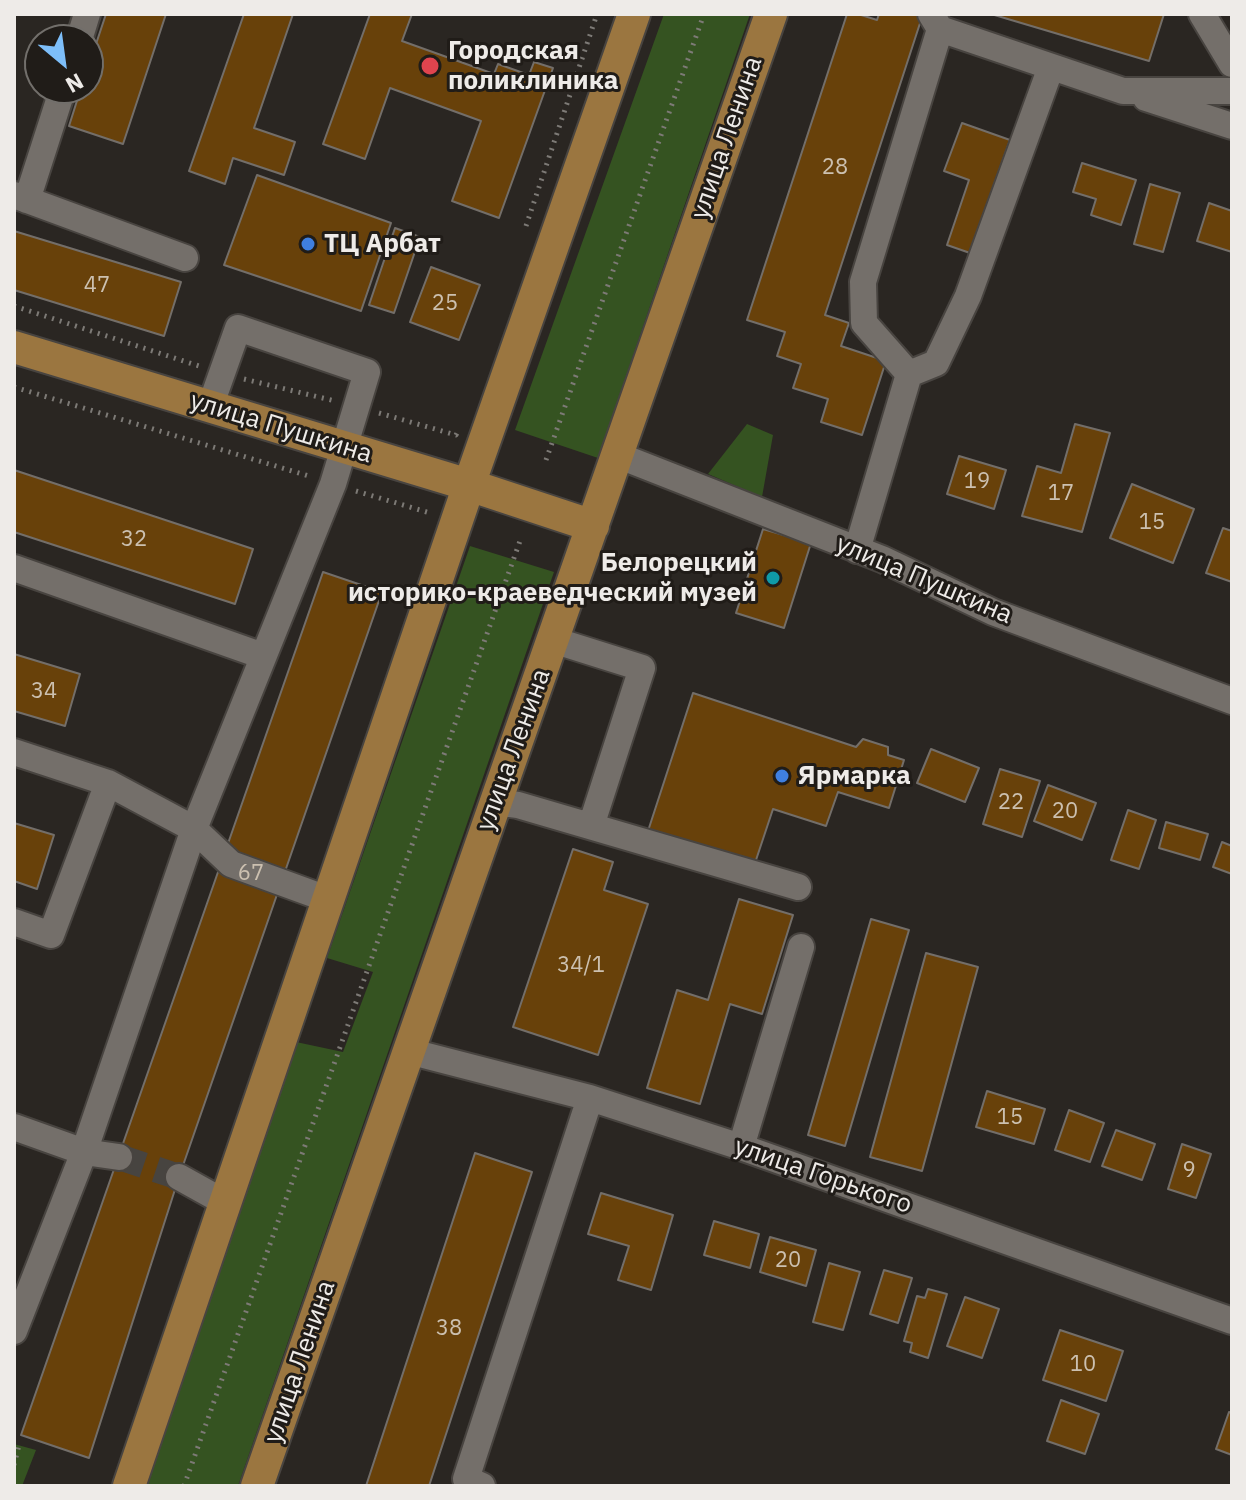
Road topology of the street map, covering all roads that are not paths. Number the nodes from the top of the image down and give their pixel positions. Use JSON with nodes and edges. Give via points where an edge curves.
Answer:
{"nodes":[{"id":1,"x":634,"y":14,"type":"edge"},
{"id":2,"x":771,"y":14,"type":"edge"},
{"id":3,"x":1202,"y":14,"type":"edge"},
{"id":4,"x":936,"y":22,"type":"edge"},
{"id":5,"x":1232,"y":64,"type":"edge"},
{"id":6,"x":1051,"y":67,"type":"junction"},
{"id":7,"x":1123,"y":91,"type":"junction"},
{"id":8,"x":1232,"y":91,"type":"edge"},
{"id":9,"x":57,"y":104,"type":"edge"},
{"id":10,"x":1232,"y":126,"type":"edge"},
{"id":11,"x":20,"y":197,"type":"edge"},
{"id":12,"x":185,"y":258,"type":"dead end"},
{"id":13,"x":14,"y":347,"type":"edge"},
{"id":14,"x":909,"y":374,"type":"junction"},
{"id":15,"x":210,"y":407,"type":"junction"},
{"id":16,"x":345,"y":448,"type":"junction"},
{"id":17,"x":617,"y":455,"type":"junction"},
{"id":18,"x":469,"y":485,"type":"junction"},
{"id":19,"x":593,"y":526,"type":"junction"},
{"id":20,"x":857,"y":550,"type":"junction"},
{"id":21,"x":14,"y":568,"type":"edge"},
{"id":22,"x":553,"y":640,"type":"junction"},
{"id":23,"x":263,"y":656,"type":"junction"},
{"id":24,"x":1232,"y":701,"type":"edge"},
{"id":25,"x":14,"y":752,"type":"edge"},
{"id":26,"x":108,"y":783,"type":"junction"},
{"id":27,"x":495,"y":802,"type":"junction"},
{"id":28,"x":591,"y":826,"type":"junction"},
{"id":29,"x":194,"y":829,"type":"junction"},
{"id":30,"x":798,"y":887,"type":"dead end"},
{"id":31,"x":327,"y":899,"type":"junction"},
{"id":32,"x":14,"y":922,"type":"edge"},
{"id":33,"x":801,"y":947,"type":"dead end"},
{"id":34,"x":408,"y":1051,"type":"junction"},
{"id":35,"x":590,"y":1098,"type":"junction"},
{"id":36,"x":14,"y":1127,"type":"edge"},
{"id":37,"x":741,"y":1147,"type":"junction"},
{"id":38,"x":84,"y":1152,"type":"junction"},
{"id":39,"x":119,"y":1157,"type":"tunnel mouth"},
{"id":40,"x":179,"y":1177,"type":"tunnel mouth"},
{"id":41,"x":224,"y":1202,"type":"junction"},
{"id":42,"x":22,"y":1285,"type":"edge"},
{"id":43,"x":1232,"y":1321,"type":"edge"},
{"id":44,"x":14,"y":1331,"type":"edge"},
{"id":45,"x":129,"y":1486,"type":"edge"},
{"id":46,"x":257,"y":1486,"type":"edge"},
{"id":47,"x":482,"y":1486,"type":"edge"}],
"edges":[{"from":1,"to":18,"type":"main road"},
{"from":2,"to":17,"type":"main road","name":"улица Ленина"},
{"from":3,"to":5,"type":"street"},
{"from":4,"to":6,"type":"street"},
{"from":4,"to":14,"type":"street","via":[[863,282],[864,323]]},
{"from":6,"to":7,"type":"street"},
{"from":6,"to":14,"type":"street","via":[[968,296],[936,363]]},
{"from":7,"to":8,"type":"street"},
{"from":7,"to":10,"type":"street"},
{"from":9,"to":11,"type":"street"},
{"from":11,"to":12,"type":"street"},
{"from":13,"to":15,"type":"main road","name":"улица Пушкина"},
{"from":14,"to":20,"type":"street"},
{"from":15,"to":16,"type":"main road","name":"улица Пушкина"},
{"from":15,"to":16,"type":"street","via":[[238,328],[367,372]]},
{"from":16,"to":18,"type":"main road","name":"улица Пушкина"},
{"from":16,"to":23,"type":"street"},
{"from":17,"to":19,"type":"main road","name":"улица Ленина"},
{"from":17,"to":20,"type":"street","name":"улица Пушкина"},
{"from":18,"to":19,"type":"main road","name":"улица Пушкина"},
{"from":18,"to":31,"type":"main road"},
{"from":19,"to":22,"type":"main road","name":"улица Ленина"},
{"from":20,"to":24,"type":"street","name":"улица Пушкина","via":[[993,612]]},
{"from":21,"to":23,"type":"street"},
{"from":22,"to":27,"type":"main road","name":"улица Ленина"},
{"from":22,"to":28,"type":"street","via":[[642,668]]},
{"from":23,"to":29,"type":"street"},
{"from":25,"to":26,"type":"street"},
{"from":26,"to":29,"type":"street"},
{"from":26,"to":32,"type":"street","via":[[51,935]]},
{"from":27,"to":28,"type":"street"},
{"from":27,"to":34,"type":"main road","name":"улица Ленина"},
{"from":28,"to":30,"type":"street"},
{"from":29,"to":31,"type":"street","via":[[231,864]]},
{"from":29,"to":38,"type":"street"},
{"from":31,"to":41,"type":"main road"},
{"from":33,"to":37,"type":"street"},
{"from":34,"to":35,"type":"street","name":"улица Горького"},
{"from":34,"to":46,"type":"main road","name":"улица Ленина"},
{"from":35,"to":37,"type":"street","name":"улица Горького"},
{"from":35,"to":47,"type":"street","via":[[466,1479]]},
{"from":36,"to":38,"type":"street"},
{"from":37,"to":43,"type":"street","name":"улица Горького"},
{"from":38,"to":39,"type":"street"},
{"from":38,"to":42,"type":"street"},
{"from":40,"to":41,"type":"street"},
{"from":41,"to":45,"type":"main road"},
{"from":42,"to":44,"type":"street"}]}
